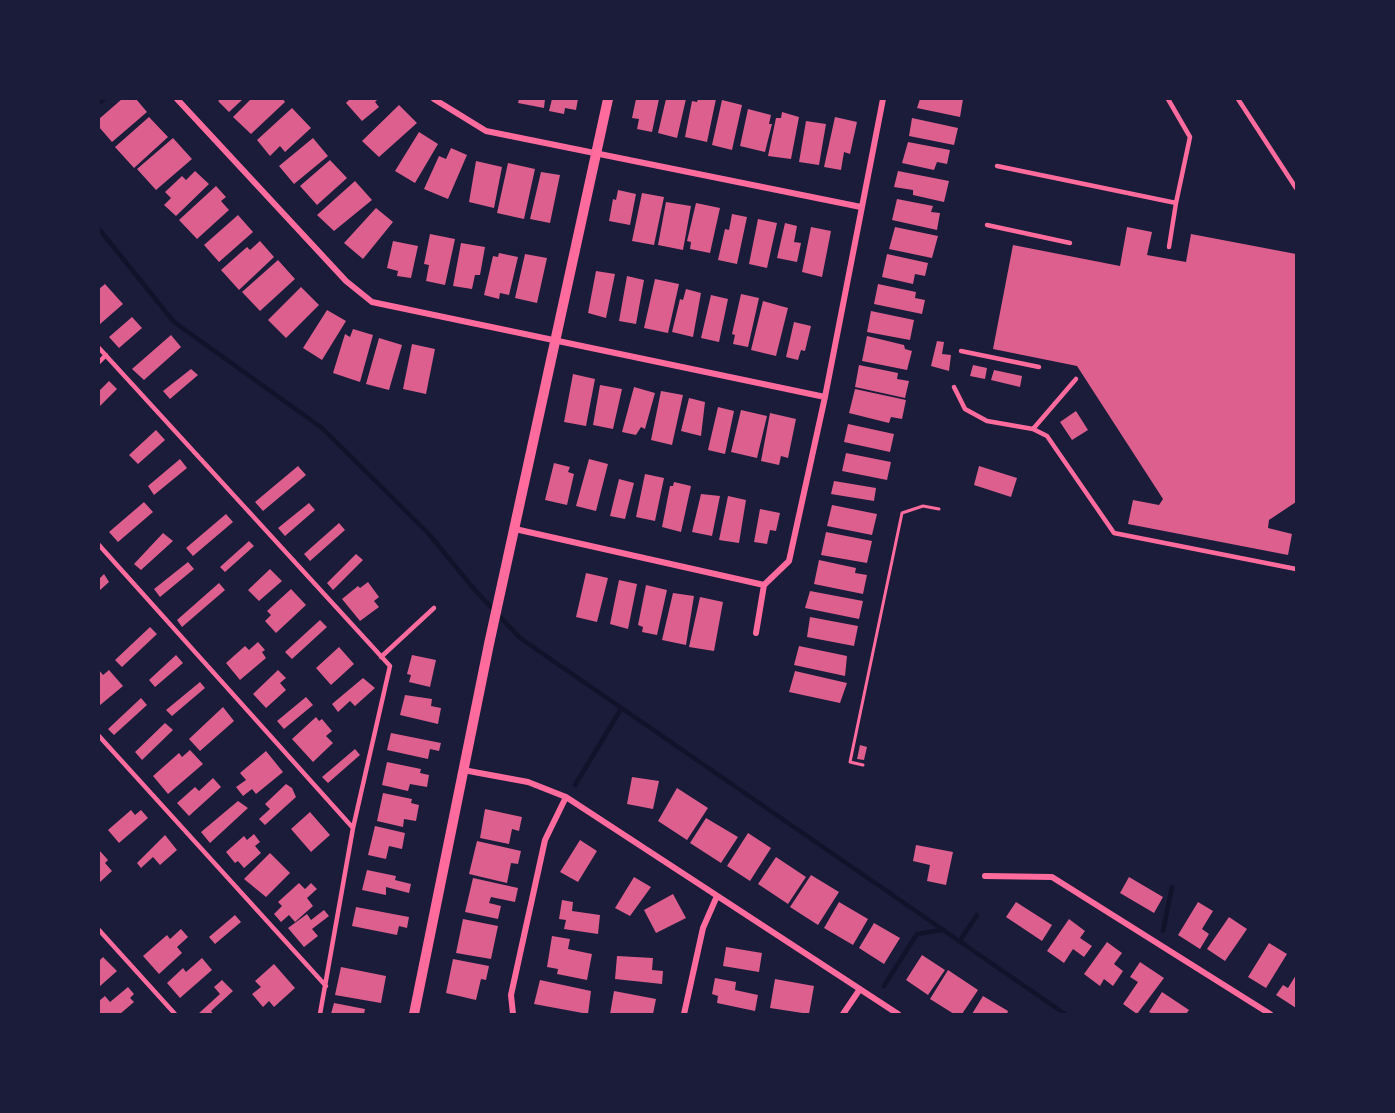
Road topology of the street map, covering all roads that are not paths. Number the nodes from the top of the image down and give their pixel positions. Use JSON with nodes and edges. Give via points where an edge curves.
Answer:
{"nodes":[{"id":1,"x":177,"y":99,"type":"edge"},
{"id":2,"x":434,"y":99,"type":"edge"},
{"id":3,"x":608,"y":99,"type":"edge"},
{"id":4,"x":883,"y":99,"type":"edge"},
{"id":5,"x":1168,"y":99,"type":"edge"},
{"id":6,"x":1238,"y":99,"type":"edge"},
{"id":7,"x":596,"y":154,"type":"junction"},
{"id":8,"x":998,"y":166,"type":"dead end"},
{"id":9,"x":1296,"y":188,"type":"edge"},
{"id":10,"x":1176,"y":203,"type":"junction"},
{"id":11,"x":861,"y":207,"type":"junction"},
{"id":12,"x":987,"y":225,"type":"dead end"},
{"id":13,"x":1070,"y":243,"type":"dead end"},
{"id":14,"x":1169,"y":247,"type":"dead end"},
{"id":15,"x":556,"y":340,"type":"junction"},
{"id":16,"x":99,"y":348,"type":"edge"},
{"id":17,"x":961,"y":351,"type":"dead end"},
{"id":18,"x":106,"y":356,"type":"junction"},
{"id":19,"x":99,"y":362,"type":"edge"},
{"id":20,"x":1039,"y":367,"type":"dead end"},
{"id":21,"x":1076,"y":379,"type":"dead end"},
{"id":22,"x":954,"y":387,"type":"dead end"},
{"id":23,"x":825,"y":397,"type":"junction"},
{"id":24,"x":1033,"y":429,"type":"junction"},
{"id":25,"x":515,"y":529,"type":"junction"},
{"id":26,"x":99,"y":545,"type":"edge"},
{"id":27,"x":1296,"y":569,"type":"edge"},
{"id":28,"x":764,"y":585,"type":"junction"},
{"id":29,"x":434,"y":608,"type":"dead end"},
{"id":30,"x":756,"y":633,"type":"dead end"},
{"id":31,"x":381,"y":657,"type":"junction"},
{"id":32,"x":99,"y":736,"type":"edge"},
{"id":33,"x":464,"y":770,"type":"junction"},
{"id":34,"x":566,"y":797,"type":"junction"},
{"id":35,"x":353,"y":828,"type":"junction"},
{"id":36,"x":985,"y":876,"type":"dead end"},
{"id":37,"x":717,"y":896,"type":"junction"},
{"id":38,"x":99,"y":930,"type":"edge"},
{"id":39,"x":326,"y":986,"type":"junction"},
{"id":40,"x":860,"y":989,"type":"junction"},
{"id":41,"x":176,"y":1014,"type":"edge"},
{"id":42,"x":320,"y":1014,"type":"edge"},
{"id":43,"x":414,"y":1014,"type":"edge"},
{"id":44,"x":513,"y":1014,"type":"edge"},
{"id":45,"x":684,"y":1014,"type":"edge"},
{"id":46,"x":843,"y":1014,"type":"edge"},
{"id":47,"x":898,"y":1014,"type":"edge"},
{"id":48,"x":1270,"y":1014,"type":"edge"}],
"edges":[{"from":1,"to":15,"type":"street","via":[[346,281],[372,302]]},
{"from":2,"to":7,"type":"street","via":[[486,131]]},
{"from":3,"to":7,"type":"street"},
{"from":4,"to":11,"type":"street"},
{"from":5,"to":10,"type":"lane","via":[[1190,137]]},
{"from":6,"to":9,"type":"lane"},
{"from":7,"to":11,"type":"street"},
{"from":7,"to":15,"type":"street"},
{"from":8,"to":10,"type":"lane"},
{"from":10,"to":14,"type":"lane"},
{"from":11,"to":23,"type":"street"},
{"from":12,"to":13,"type":"lane"},
{"from":15,"to":23,"type":"street"},
{"from":15,"to":25,"type":"street"},
{"from":16,"to":18,"type":"lane"},
{"from":17,"to":20,"type":"lane"},
{"from":18,"to":19,"type":"lane"},
{"from":18,"to":31,"type":"lane"},
{"from":21,"to":24,"type":"lane"},
{"from":22,"to":24,"type":"lane","via":[[965,409],[987,421]]},
{"from":23,"to":28,"type":"street","via":[[789,561]]},
{"from":24,"to":27,"type":"lane","via":[[1047,436],[1114,532]]},
{"from":25,"to":28,"type":"street"},
{"from":25,"to":33,"type":"street"},
{"from":26,"to":35,"type":"lane"},
{"from":28,"to":30,"type":"street"},
{"from":29,"to":31,"type":"lane"},
{"from":31,"to":35,"type":"lane","via":[[390,666]]},
{"from":32,"to":39,"type":"lane"},
{"from":33,"to":34,"type":"street","via":[[528,783]]},
{"from":33,"to":43,"type":"street"},
{"from":34,"to":37,"type":"street"},
{"from":34,"to":44,"type":"street","via":[[545,840],[511,995]]},
{"from":35,"to":39,"type":"lane"},
{"from":36,"to":48,"type":"street","via":[[1052,877]]},
{"from":37,"to":40,"type":"street"},
{"from":37,"to":45,"type":"street","via":[[703,928]]},
{"from":38,"to":41,"type":"lane"},
{"from":39,"to":42,"type":"lane"},
{"from":40,"to":46,"type":"street"},
{"from":40,"to":47,"type":"street"}]}
